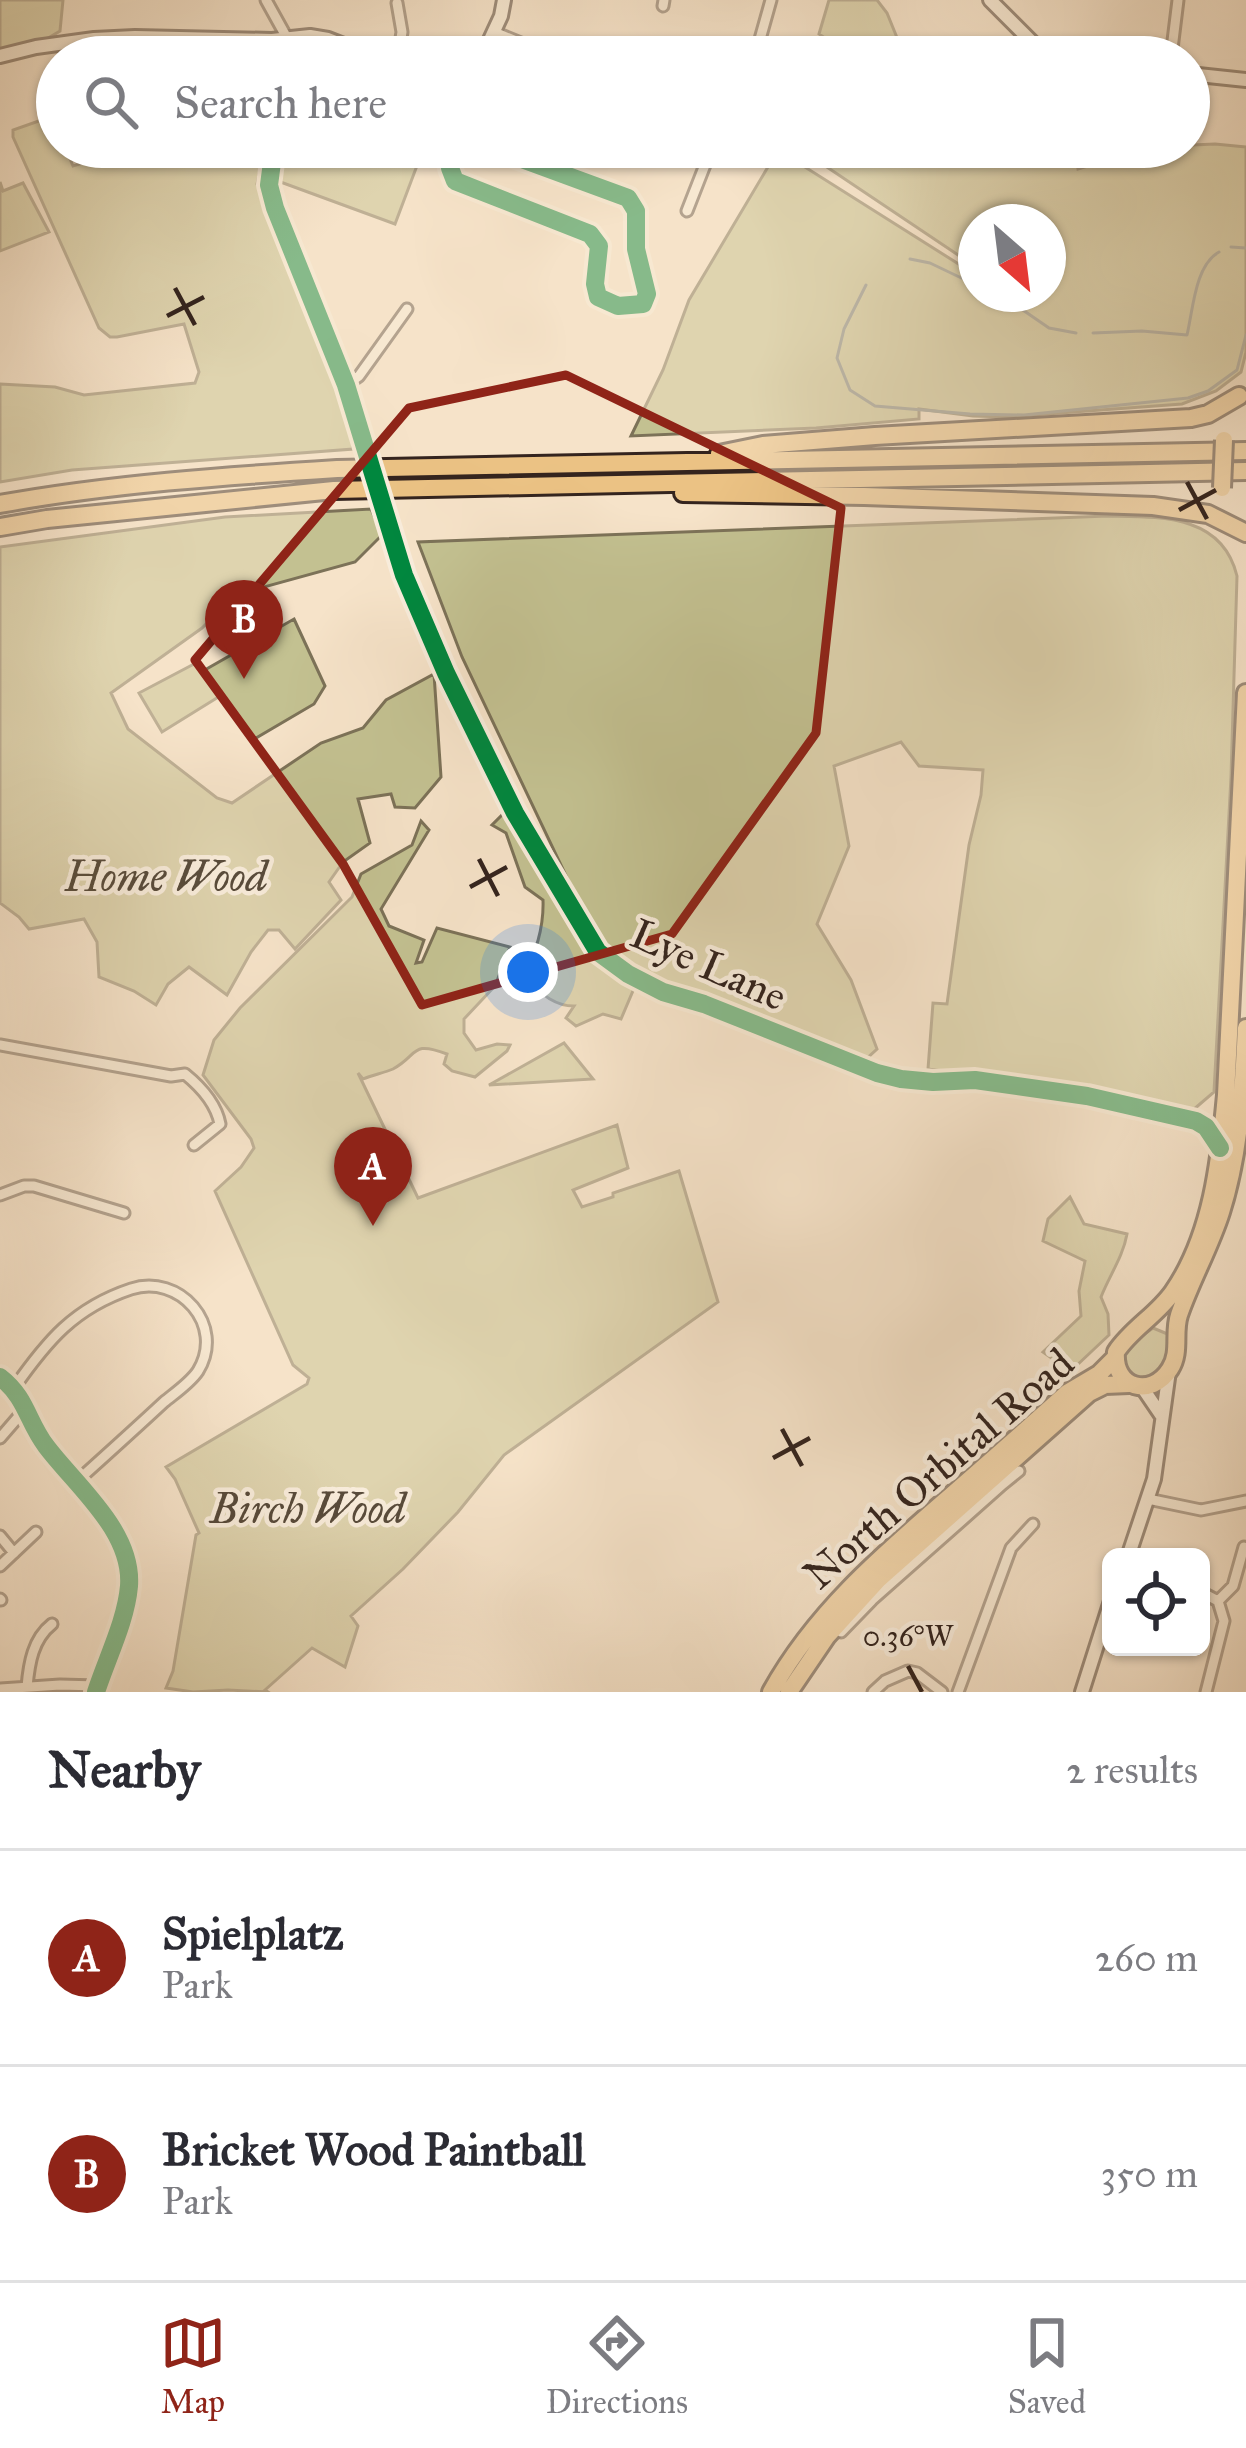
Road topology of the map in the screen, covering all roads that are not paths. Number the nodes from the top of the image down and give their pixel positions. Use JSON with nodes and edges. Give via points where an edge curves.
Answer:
{"nodes":[{"id":1,"x":266,"y":0,"type":"edge"},
{"id":2,"x":504,"y":0,"type":"edge"},
{"id":3,"x":771,"y":0,"type":"edge"},
{"id":4,"x":990,"y":0,"type":"edge"},
{"id":5,"x":1178,"y":0,"type":"edge"},
{"id":6,"x":397,"y":3,"type":"dead end"},
{"id":7,"x":494,"y":32,"type":"junction"},
{"id":8,"x":286,"y":36,"type":"edge"},
{"id":9,"x":401,"y":36,"type":"edge"},
{"id":10,"x":492,"y":36,"type":"edge"},
{"id":11,"x":504,"y":36,"type":"edge"},
{"id":12,"x":761,"y":36,"type":"edge"},
{"id":13,"x":1026,"y":36,"type":"edge"},
{"id":14,"x":1174,"y":36,"type":"edge"},
{"id":15,"x":36,"y":47,"type":"edge"},
{"id":16,"x":0,"y":56,"type":"edge"},
{"id":17,"x":1210,"y":76,"type":"edge"},
{"id":18,"x":1246,"y":80,"type":"edge"},
{"id":19,"x":271,"y":168,"type":"edge"},
{"id":20,"x":450,"y":168,"type":"edge"},
{"id":21,"x":545,"y":168,"type":"edge"},
{"id":22,"x":700,"y":168,"type":"edge"},
{"id":23,"x":687,"y":211,"type":"dead end"},
{"id":24,"x":407,"y":309,"type":"dead end"},
{"id":25,"x":346,"y":385,"type":"junction"},
{"id":26,"x":1243,"y":391,"type":"edge"},
{"id":27,"x":1246,"y":451,"type":"edge"},
{"id":28,"x":687,"y":461,"type":"junction"},
{"id":29,"x":1246,"y":471,"type":"edge"},
{"id":30,"x":653,"y":484,"type":"junction"},
{"id":31,"x":0,"y":504,"type":"edge"},
{"id":32,"x":0,"y":527,"type":"edge"},
{"id":33,"x":1239,"y":530,"type":"edge"},
{"id":34,"x":1246,"y":548,"type":"edge"},
{"id":35,"x":1246,"y":693,"type":"edge"},
{"id":36,"x":1246,"y":1028,"type":"edge"},
{"id":37,"x":0,"y":1046,"type":"edge"},
{"id":38,"x":1237,"y":1116,"type":"edge"},
{"id":39,"x":1196,"y":1121,"type":"junction"},
{"id":40,"x":194,"y":1144,"type":"dead end"},
{"id":41,"x":1234,"y":1150,"type":"edge"},
{"id":42,"x":0,"y":1195,"type":"edge"},
{"id":43,"x":124,"y":1213,"type":"dead end"},
{"id":44,"x":1146,"y":1323,"type":"junction"},
{"id":45,"x":1176,"y":1334,"type":"junction"},
{"id":46,"x":1114,"y":1358,"type":"junction"},
{"id":47,"x":1169,"y":1370,"type":"junction"},
{"id":48,"x":0,"y":1378,"type":"edge"},
{"id":49,"x":1135,"y":1385,"type":"junction"},
{"id":50,"x":14,"y":1388,"type":"junction"},
{"id":51,"x":26,"y":1408,"type":"junction"},
{"id":52,"x":1161,"y":1415,"type":"junction"},
{"id":53,"x":0,"y":1438,"type":"edge"},
{"id":54,"x":1013,"y":1468,"type":"junction"},
{"id":55,"x":75,"y":1483,"type":"junction"},
{"id":56,"x":1148,"y":1499,"type":"junction"},
{"id":57,"x":1246,"y":1501,"type":"edge"},
{"id":58,"x":1033,"y":1524,"type":"dead end"},
{"id":59,"x":37,"y":1532,"type":"dead end"},
{"id":60,"x":0,"y":1536,"type":"edge"},
{"id":61,"x":1244,"y":1547,"type":"edge"},
{"id":62,"x":1131,"y":1548,"type":"edge"},
{"id":63,"x":14,"y":1553,"type":"junction"},
{"id":64,"x":0,"y":1566,"type":"edge"},
{"id":65,"x":1210,"y":1597,"type":"edge"},
{"id":66,"x":872,"y":1600,"type":"junction"},
{"id":67,"x":1218,"y":1601,"type":"junction"},
{"id":68,"x":847,"y":1612,"type":"junction"},
{"id":69,"x":884,"y":1613,"type":"dead end"},
{"id":70,"x":52,"y":1624,"type":"dead end"},
{"id":71,"x":813,"y":1627,"type":"junction"},
{"id":72,"x":1102,"y":1629,"type":"edge"},
{"id":73,"x":811,"y":1659,"type":"junction"},
{"id":74,"x":27,"y":1687,"type":"junction"},
{"id":75,"x":0,"y":1689,"type":"edge"},
{"id":76,"x":95,"y":1690,"type":"edge"},
{"id":77,"x":771,"y":1692,"type":"edge"},
{"id":78,"x":790,"y":1692,"type":"edge"},
{"id":79,"x":873,"y":1692,"type":"edge"},
{"id":80,"x":942,"y":1692,"type":"edge"},
{"id":81,"x":958,"y":1692,"type":"edge"},
{"id":82,"x":1082,"y":1692,"type":"edge"},
{"id":83,"x":1206,"y":1692,"type":"edge"}],
"edges":[{"from":1,"to":8,"type":"street"},
{"from":2,"to":7,"type":"street"},
{"from":3,"to":12,"type":"street"},
{"from":4,"to":13,"type":"street"},
{"from":5,"to":14,"type":"street"},
{"from":6,"to":9,"type":"street"},
{"from":7,"to":10,"type":"street"},
{"from":7,"to":11,"type":"street"},
{"from":15,"to":16,"type":"street"},
{"from":17,"to":18,"type":"street"},
{"from":19,"to":25,"type":"street","via":[[274,208]]},
{"from":20,"to":21,"type":"street","via":[[455,181],[590,234],[598,246],[598,297],[643,304],[632,202]]},
{"from":22,"to":23,"type":"street"},
{"from":24,"to":25,"type":"street"},
{"from":25,"to":39,"type":"street","name":"Lye Lane","bridge":true,"via":[[429,634],[515,813],[606,960],[663,992],[877,1073],[1087,1096]]},
{"from":26,"to":28,"type":"highway","via":[[1191,418],[785,443]]},
{"from":26,"to":33,"type":"highway","bridge":true,"via":[[1228,412],[1222,488],[1225,512]]},
{"from":27,"to":28,"type":"highway"},
{"from":28,"to":31,"type":"highway","via":[[337,469]]},
{"from":29,"to":30,"type":"highway"},
{"from":30,"to":32,"type":"highway","via":[[334,490]]},
{"from":30,"to":33,"type":"highway","via":[[689,495],[1153,506],[1208,514]]},
{"from":33,"to":34,"type":"highway"},
{"from":35,"to":38,"type":"highway"},
{"from":36,"to":38,"type":"highway"},
{"from":37,"to":40,"type":"street","via":[[185,1074],[219,1118]]},
{"from":38,"to":39,"type":"street"},
{"from":38,"to":41,"type":"highway"},
{"from":39,"to":41,"type":"street"},
{"from":41,"to":44,"type":"highway","via":[[1192,1258]]},
{"from":41,"to":45,"type":"highway","via":[[1218,1222]]},
{"from":42,"to":43,"type":"street","via":[[34,1186]]},
{"from":44,"to":45,"type":"highway"},
{"from":44,"to":46,"type":"highway"},
{"from":45,"to":47,"type":"highway"},
{"from":46,"to":49,"type":"highway"},
{"from":46,"to":71,"type":"highway","name":"North Orbital Road","via":[[888,1550]]},
{"from":47,"to":49,"type":"highway"},
{"from":47,"to":52,"type":"street"},
{"from":48,"to":50,"type":"street"},
{"from":49,"to":52,"type":"street"},
{"from":49,"to":54,"type":"highway","name":"North Orbital Road","via":[[1088,1393]]},
{"from":50,"to":51,"type":"street"},
{"from":50,"to":55,"type":"street","via":[[60,1328],[130,1289],[161,1286],[194,1306],[206,1338],[198,1371]]},
{"from":51,"to":53,"type":"street"},
{"from":51,"to":55,"type":"street"},
{"from":52,"to":56,"type":"street"},
{"from":54,"to":66,"type":"street"},
{"from":54,"to":68,"type":"highway","name":"North Orbital Road"},
{"from":55,"to":76,"type":"street","via":[[113,1527],[128,1563],[127,1597]]},
{"from":56,"to":57,"type":"street","via":[[1202,1510]]},
{"from":56,"to":62,"type":"street"},
{"from":58,"to":81,"type":"street","via":[[1011,1548]]},
{"from":59,"to":63,"type":"street"},
{"from":60,"to":63,"type":"street"},
{"from":61,"to":67,"type":"street","via":[[1233,1586]]},
{"from":63,"to":64,"type":"street"},
{"from":65,"to":67,"type":"street"},
{"from":66,"to":69,"type":"street"},
{"from":66,"to":73,"type":"street"},
{"from":67,"to":83,"type":"street","via":[[1224,1622]]},
{"from":68,"to":71,"type":"highway"},
{"from":68,"to":73,"type":"highway","name":"North Orbital Road"},
{"from":70,"to":74,"type":"street","via":[[35,1646]]},
{"from":71,"to":77,"type":"highway","name":"North Orbital Road"},
{"from":72,"to":82,"type":"street"},
{"from":73,"to":78,"type":"highway","name":"North Orbital Road"},
{"from":74,"to":75,"type":"street"},
{"from":74,"to":76,"type":"street"},
{"from":79,"to":80,"type":"street","via":[[908,1671]]}]}
